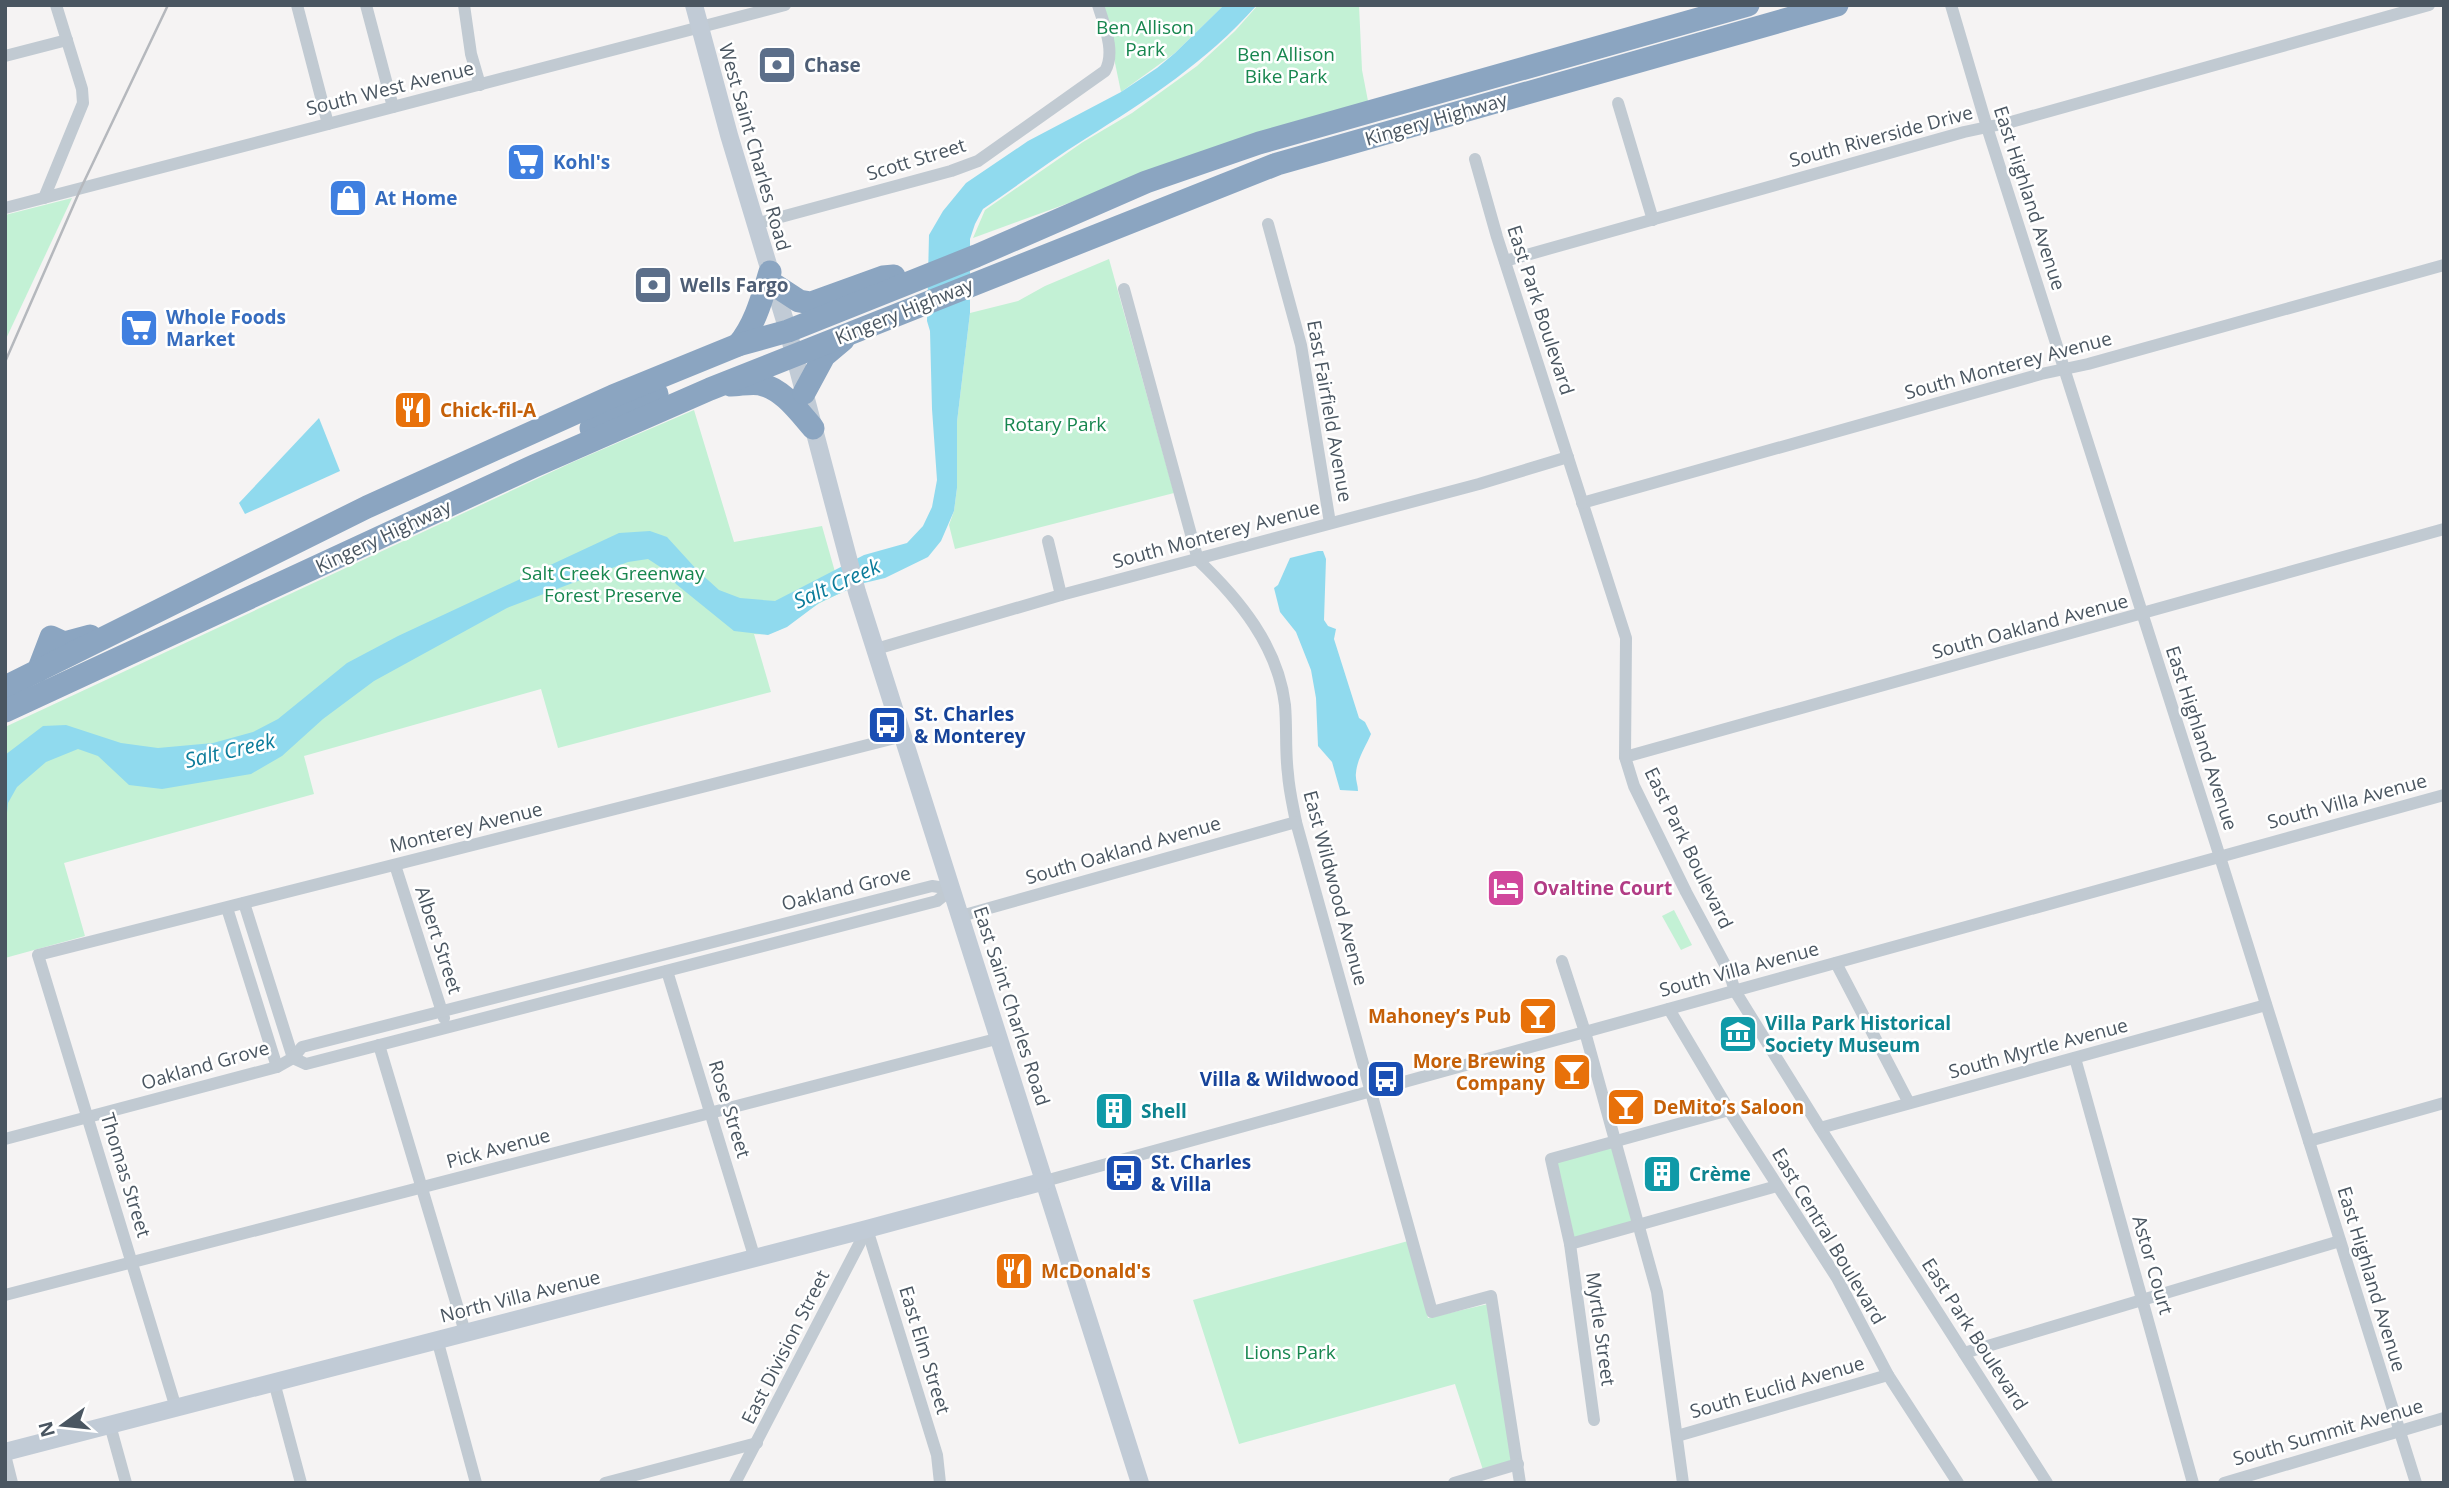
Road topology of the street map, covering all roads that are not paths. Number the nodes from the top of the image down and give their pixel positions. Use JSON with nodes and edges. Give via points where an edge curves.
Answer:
{"nodes":[{"id":1,"x":56,"y":5,"type":"edge"},
{"id":2,"x":297,"y":5,"type":"edge"},
{"id":3,"x":366,"y":5,"type":"edge"},
{"id":4,"x":464,"y":5,"type":"edge"},
{"id":5,"x":694,"y":5,"type":"edge"},
{"id":6,"x":785,"y":5,"type":"edge"},
{"id":7,"x":1098,"y":5,"type":"edge"},
{"id":8,"x":1748,"y":5,"type":"edge"},
{"id":9,"x":1837,"y":5,"type":"edge"},
{"id":10,"x":1951,"y":5,"type":"edge"},
{"id":11,"x":2429,"y":5,"type":"edge"},
{"id":12,"x":700,"y":29,"type":"junction"},
{"id":13,"x":67,"y":40,"type":"junction"},
{"id":14,"x":5,"y":56,"type":"edge"},
{"id":15,"x":480,"y":85,"type":"junction"},
{"id":16,"x":1618,"y":103,"type":"dead end"},
{"id":17,"x":393,"y":107,"type":"junction"},
{"id":18,"x":328,"y":124,"type":"junction"},
{"id":19,"x":1987,"y":127,"type":"junction"},
{"id":20,"x":1475,"y":159,"type":"dead end"},
{"id":21,"x":44,"y":198,"type":"junction"},
{"id":22,"x":5,"y":208,"type":"edge"},
{"id":23,"x":1653,"y":220,"type":"junction"},
{"id":24,"x":755,"y":224,"type":"junction"},
{"id":25,"x":1268,"y":225,"type":"dead end"},
{"id":26,"x":1505,"y":261,"type":"junction"},
{"id":27,"x":2444,"y":265,"type":"edge"},
{"id":28,"x":771,"y":278,"type":"junction"},
{"id":29,"x":919,"y":279,"type":"junction"},
{"id":30,"x":1124,"y":289,"type":"dead end"},
{"id":31,"x":788,"y":331,"type":"junction"},
{"id":32,"x":854,"y":331,"type":"junction"},
{"id":33,"x":738,"y":345,"type":"junction"},
{"id":34,"x":793,"y":354,"type":"junction"},
{"id":35,"x":2064,"y":369,"type":"junction"},
{"id":36,"x":717,"y":386,"type":"junction"},
{"id":37,"x":804,"y":393,"type":"junction"},
{"id":38,"x":813,"y":428,"type":"junction"},
{"id":39,"x":1568,"y":457,"type":"junction"},
{"id":40,"x":534,"y":466,"type":"junction"},
{"id":41,"x":1582,"y":503,"type":"junction"},
{"id":42,"x":1330,"y":523,"type":"junction"},
{"id":43,"x":2444,"y":529,"type":"edge"},
{"id":44,"x":1048,"y":541,"type":"dead end"},
{"id":45,"x":842,"y":543,"type":"joint"},
{"id":46,"x":1199,"y":560,"type":"junction"},
{"id":47,"x":1061,"y":595,"type":"junction"},
{"id":48,"x":2142,"y":615,"type":"junction"},
{"id":49,"x":876,"y":649,"type":"junction"},
{"id":50,"x":5,"y":687,"type":"edge"},
{"id":51,"x":5,"y":711,"type":"edge"},
{"id":52,"x":903,"y":736,"type":"junction"},
{"id":53,"x":1625,"y":757,"type":"junction"},
{"id":54,"x":2444,"y":794,"type":"edge"},
{"id":55,"x":1296,"y":822,"type":"junction"},
{"id":56,"x":2220,"y":857,"type":"junction"},
{"id":57,"x":395,"y":865,"type":"junction"},
{"id":58,"x":952,"y":889,"type":"junction"},
{"id":59,"x":244,"y":903,"type":"junction"},
{"id":60,"x":227,"y":908,"type":"junction"},
{"id":61,"x":961,"y":916,"type":"junction"},
{"id":62,"x":38,"y":955,"type":"joint"},
{"id":63,"x":1562,"y":961,"type":"dead end"},
{"id":64,"x":1836,"y":963,"type":"junction"},
{"id":65,"x":667,"y":971,"type":"junction"},
{"id":66,"x":1735,"y":991,"type":"junction"},
{"id":67,"x":2266,"y":1005,"type":"junction"},
{"id":68,"x":1669,"y":1009,"type":"junction"},
{"id":69,"x":442,"y":1010,"type":"junction"},
{"id":70,"x":447,"y":1027,"type":"junction"},
{"id":71,"x":1585,"y":1032,"type":"junction"},
{"id":72,"x":1000,"y":1038,"type":"junction"},
{"id":73,"x":379,"y":1045,"type":"junction"},
{"id":74,"x":293,"y":1058,"type":"junction"},
{"id":75,"x":2075,"y":1058,"type":"junction"},
{"id":76,"x":277,"y":1067,"type":"junction"},
{"id":77,"x":1371,"y":1091,"type":"junction"},
{"id":78,"x":1909,"y":1103,"type":"junction"},
{"id":79,"x":2444,"y":1103,"type":"edge"},
{"id":80,"x":1729,"y":1110,"type":"junction"},
{"id":81,"x":712,"y":1113,"type":"junction"},
{"id":82,"x":88,"y":1118,"type":"junction"},
{"id":83,"x":1820,"y":1128,"type":"junction"},
{"id":84,"x":5,"y":1139,"type":"edge"},
{"id":85,"x":2309,"y":1141,"type":"junction"},
{"id":86,"x":1616,"y":1142,"type":"junction"},
{"id":87,"x":1045,"y":1181,"type":"junction"},
{"id":88,"x":1777,"y":1186,"type":"junction"},
{"id":89,"x":422,"y":1188,"type":"junction"},
{"id":90,"x":1639,"y":1225,"type":"junction"},
{"id":91,"x":867,"y":1229,"type":"junction"},
{"id":92,"x":2340,"y":1241,"type":"junction"},
{"id":93,"x":1570,"y":1244,"type":"junction"},
{"id":94,"x":755,"y":1259,"type":"junction"},
{"id":95,"x":133,"y":1262,"type":"junction"},
{"id":96,"x":5,"y":1296,"type":"edge"},
{"id":97,"x":2143,"y":1300,"type":"junction"},
{"id":98,"x":465,"y":1332,"type":"junction"},
{"id":99,"x":437,"y":1339,"type":"junction"},
{"id":100,"x":1964,"y":1353,"type":"junction"},
{"id":101,"x":1888,"y":1375,"type":"junction"},
{"id":102,"x":274,"y":1382,"type":"junction"},
{"id":103,"x":176,"y":1408,"type":"junction"},
{"id":104,"x":2444,"y":1418,"type":"edge"},
{"id":105,"x":1594,"y":1420,"type":"dead end"},
{"id":106,"x":110,"y":1425,"type":"junction"},
{"id":107,"x":2399,"y":1431,"type":"junction"},
{"id":108,"x":1677,"y":1436,"type":"junction"},
{"id":109,"x":757,"y":1443,"type":"junction"},
{"id":110,"x":5,"y":1454,"type":"edge"},
{"id":111,"x":1518,"y":1464,"type":"junction"},
{"id":112,"x":12,"y":1483,"type":"edge"},
{"id":113,"x":126,"y":1483,"type":"edge"},
{"id":114,"x":301,"y":1483,"type":"edge"},
{"id":115,"x":476,"y":1483,"type":"edge"},
{"id":116,"x":605,"y":1483,"type":"edge"},
{"id":117,"x":735,"y":1483,"type":"edge"},
{"id":118,"x":940,"y":1483,"type":"edge"},
{"id":119,"x":1140,"y":1483,"type":"edge"},
{"id":120,"x":1454,"y":1483,"type":"edge"},
{"id":121,"x":1520,"y":1483,"type":"edge"},
{"id":122,"x":1684,"y":1483,"type":"edge"},
{"id":123,"x":1958,"y":1483,"type":"edge"},
{"id":124,"x":2047,"y":1483,"type":"edge"},
{"id":125,"x":2193,"y":1483,"type":"edge"},
{"id":126,"x":2224,"y":1483,"type":"edge"},
{"id":127,"x":2416,"y":1483,"type":"edge"}],
"edges":[{"from":1,"to":13,"type":"street"},
{"from":2,"to":18,"type":"street"},
{"from":3,"to":17,"type":"street"},
{"from":4,"to":15,"type":"street"},
{"from":5,"to":12,"type":"main road","name":"West Saint Charles Road"},
{"from":6,"to":12,"type":"street","name":"South West Avenue"},
{"from":7,"to":24,"type":"street","name":"Scott Street","via":[[1109,44],[1105,71],[999,146],[965,167]]},
{"from":8,"to":29,"type":"highway","name":"Kingery Highway","via":[[1259,143],[1146,182]]},
{"from":9,"to":32,"type":"highway","name":"Kingery Highway","via":[[1277,164]]},
{"from":10,"to":19,"type":"street","name":"East Highland Avenue"},
{"from":11,"to":19,"type":"street","name":"South Riverside Drive"},
{"from":12,"to":15,"type":"street","name":"South West Avenue"},
{"from":12,"to":24,"type":"main road","name":"West Saint Charles Road"},
{"from":13,"to":14,"type":"street"},
{"from":13,"to":21,"type":"street","via":[[83,103]]},
{"from":15,"to":17,"type":"street","name":"South West Avenue"},
{"from":16,"to":23,"type":"street"},
{"from":17,"to":18,"type":"street","name":"South West Avenue"},
{"from":18,"to":21,"type":"street","name":"South West Avenue"},
{"from":19,"to":23,"type":"street","name":"South Riverside Drive"},
{"from":19,"to":35,"type":"street","name":"East Highland Avenue"},
{"from":20,"to":26,"type":"street","name":"East Park Boulevard"},
{"from":21,"to":22,"type":"street","name":"South West Avenue"},
{"from":23,"to":26,"type":"street","name":"South Riverside Drive"},
{"from":24,"to":28,"type":"main road","name":"West Saint Charles Road"},
{"from":25,"to":42,"type":"street","name":"East Fairfield Avenue","via":[[1301,345]]},
{"from":26,"to":39,"type":"street","name":"East Park Boulevard"},
{"from":27,"to":35,"type":"street","name":"South Monterey Avenue"},
{"from":28,"to":29,"type":"highway","via":[[799,301],[811,303],[890,275]]},
{"from":28,"to":31,"type":"main road","name":"West Saint Charles Road"},
{"from":28,"to":33,"type":"highway"},
{"from":29,"to":31,"type":"highway","name":"Kingery Highway"},
{"from":30,"to":46,"type":"street","name":"East Wildwood Avenue"},
{"from":31,"to":33,"type":"highway","name":"Kingery Highway"},
{"from":31,"to":34,"type":"main road","name":"West Saint Charles Road"},
{"from":31,"to":40,"type":"highway","via":[[770,347],[628,407]]},
{"from":32,"to":34,"type":"highway","name":"Kingery Highway"},
{"from":32,"to":37,"type":"highway","via":[[824,356]]},
{"from":33,"to":50,"type":"highway","name":"Kingery Highway","via":[[368,507]]},
{"from":34,"to":36,"type":"highway","name":"Kingery Highway"},
{"from":34,"to":37,"type":"main road","name":"West Saint Charles Road"},
{"from":35,"to":41,"type":"street","name":"South Monterey Avenue"},
{"from":35,"to":48,"type":"street","name":"East Highland Avenue"},
{"from":36,"to":38,"type":"highway","via":[[758,384],[770,388],[794,405]]},
{"from":36,"to":40,"type":"highway","name":"Kingery Highway"},
{"from":37,"to":38,"type":"main road","name":"West Saint Charles Road"},
{"from":38,"to":45,"type":"main road","name":"West Saint Charles Road"},
{"from":39,"to":41,"type":"street","name":"East Park Boulevard"},
{"from":39,"to":42,"type":"street","name":"South Monterey Avenue"},
{"from":40,"to":51,"type":"highway","name":"Kingery Highway"},
{"from":41,"to":53,"type":"street","name":"East Park Boulevard","via":[[1626,638]]},
{"from":42,"to":46,"type":"street","name":"South Monterey Avenue"},
{"from":43,"to":48,"type":"street","name":"South Oakland Avenue"},
{"from":44,"to":47,"type":"street"},
{"from":45,"to":49,"type":"main road","name":"East Saint Charles Road"},
{"from":46,"to":47,"type":"street","name":"South Monterey Avenue"},
{"from":46,"to":55,"type":"street","name":"East Wildwood Avenue","via":[[1251,619],[1277,671]]},
{"from":47,"to":49,"type":"street","name":"South Monterey Avenue"},
{"from":48,"to":53,"type":"street","name":"South Oakland Avenue"},
{"from":48,"to":56,"type":"street","name":"East Highland Avenue"},
{"from":49,"to":52,"type":"main road","name":"East Saint Charles Road"},
{"from":52,"to":57,"type":"street","name":"Monterey Avenue"},
{"from":52,"to":58,"type":"main road","name":"East Saint Charles Road"},
{"from":53,"to":66,"type":"street","name":"East Park Boulevard","via":[[1634,786]]},
{"from":54,"to":56,"type":"street","name":"South Villa Avenue"},
{"from":55,"to":61,"type":"street","name":"South Oakland Avenue"},
{"from":55,"to":77,"type":"street","name":"East Wildwood Avenue"},
{"from":56,"to":64,"type":"street","name":"South Villa Avenue"},
{"from":56,"to":67,"type":"street","name":"East Highland Avenue"},
{"from":57,"to":59,"type":"street","name":"Monterey Avenue"},
{"from":57,"to":69,"type":"street","name":"Albert Street"},
{"from":58,"to":61,"type":"main road","name":"East Saint Charles Road"},
{"from":58,"to":65,"type":"street","name":"Oakland Grove","via":[[937,901]]},
{"from":58,"to":69,"type":"street","name":"Oakland Grove","via":[[920,888]]},
{"from":59,"to":60,"type":"street","name":"Monterey Avenue"},
{"from":59,"to":74,"type":"street"},
{"from":60,"to":62,"type":"street","name":"Monterey Avenue"},
{"from":60,"to":76,"type":"street"},
{"from":61,"to":72,"type":"main road","name":"East Saint Charles Road"},
{"from":62,"to":82,"type":"street","name":"Thomas Street"},
{"from":63,"to":71,"type":"street"},
{"from":64,"to":66,"type":"street","name":"South Villa Avenue"},
{"from":64,"to":78,"type":"street"},
{"from":65,"to":70,"type":"street","name":"Oakland Grove"},
{"from":65,"to":81,"type":"street","name":"Rose Street"},
{"from":66,"to":68,"type":"street","name":"South Villa Avenue"},
{"from":66,"to":83,"type":"street","name":"East Park Boulevard"},
{"from":67,"to":75,"type":"street","name":"South Myrtle Avenue"},
{"from":67,"to":85,"type":"street","name":"East Highland Avenue"},
{"from":68,"to":71,"type":"street","name":"South Villa Avenue"},
{"from":68,"to":80,"type":"street","name":"East Central Boulevard"},
{"from":69,"to":70,"type":"street","name":"Albert Street"},
{"from":69,"to":74,"type":"street","name":"Oakland Grove","via":[[302,1047]]},
{"from":70,"to":73,"type":"street","name":"Oakland Grove"},
{"from":71,"to":77,"type":"street","name":"South Villa Avenue"},
{"from":71,"to":86,"type":"street"},
{"from":72,"to":81,"type":"street","name":"Pick Avenue"},
{"from":72,"to":87,"type":"main road","name":"East Saint Charles Road"},
{"from":73,"to":74,"type":"street","name":"Oakland Grove","via":[[306,1064]]},
{"from":73,"to":89,"type":"street"},
{"from":74,"to":76,"type":"street","name":"Oakland Grove"},
{"from":75,"to":78,"type":"street","name":"South Myrtle Avenue"},
{"from":75,"to":97,"type":"street","name":"Astor Court"},
{"from":76,"to":82,"type":"street","name":"Oakland Grove"},
{"from":77,"to":87,"type":"street","name":"South Villa Avenue"},
{"from":77,"to":111,"type":"street","name":"East Wildwood Avenue","via":[[1432,1312],[1491,1296]]},
{"from":78,"to":83,"type":"street","name":"South Myrtle Avenue"},
{"from":79,"to":85,"type":"street"},
{"from":80,"to":86,"type":"street"},
{"from":80,"to":88,"type":"street","name":"East Central Boulevard"},
{"from":81,"to":89,"type":"street","name":"Pick Avenue"},
{"from":81,"to":94,"type":"street","name":"Rose Street"},
{"from":82,"to":84,"type":"street","name":"Oakland Grove"},
{"from":82,"to":95,"type":"street","name":"Thomas Street"},
{"from":83,"to":100,"type":"street","name":"East Park Boulevard"},
{"from":85,"to":92,"type":"street","name":"East Highland Avenue"},
{"from":86,"to":90,"type":"street"},
{"from":86,"to":93,"type":"street","name":"Myrtle Street","via":[[1551,1159]]},
{"from":87,"to":91,"type":"main road","name":"North Villa Avenue"},
{"from":87,"to":119,"type":"main road","name":"East Saint Charles Road"},
{"from":88,"to":90,"type":"street"},
{"from":88,"to":101,"type":"street","name":"East Central Boulevard","via":[[1837,1278]]},
{"from":89,"to":95,"type":"street","name":"Pick Avenue"},
{"from":89,"to":98,"type":"street"},
{"from":90,"to":93,"type":"street"},
{"from":90,"to":108,"type":"street","via":[[1657,1292]]},
{"from":91,"to":94,"type":"main road","name":"North Villa Avenue"},
{"from":91,"to":109,"type":"street","name":"East Division Street"},
{"from":91,"to":118,"type":"street","name":"East Elm Street","via":[[937,1455]]},
{"from":92,"to":97,"type":"street"},
{"from":92,"to":107,"type":"street","name":"East Highland Avenue"},
{"from":93,"to":105,"type":"street","name":"Myrtle Street"},
{"from":94,"to":98,"type":"main road","name":"North Villa Avenue"},
{"from":95,"to":96,"type":"street","name":"Pick Avenue"},
{"from":95,"to":103,"type":"street","name":"Thomas Street"},
{"from":97,"to":100,"type":"street"},
{"from":97,"to":125,"type":"street","name":"Astor Court"},
{"from":98,"to":99,"type":"main road","name":"North Villa Avenue"},
{"from":99,"to":102,"type":"main road","name":"North Villa Avenue"},
{"from":99,"to":115,"type":"street"},
{"from":100,"to":124,"type":"street","name":"East Park Boulevard"},
{"from":101,"to":108,"type":"street","name":"South Euclid Avenue"},
{"from":101,"to":123,"type":"street","name":"East Central Boulevard"},
{"from":102,"to":103,"type":"main road","name":"North Villa Avenue"},
{"from":102,"to":114,"type":"street"},
{"from":103,"to":106,"type":"main road","name":"North Villa Avenue"},
{"from":104,"to":107,"type":"street","name":"South Summit Avenue"},
{"from":106,"to":110,"type":"main road","name":"North Villa Avenue"},
{"from":106,"to":113,"type":"street"},
{"from":107,"to":126,"type":"street","name":"South Summit Avenue"},
{"from":107,"to":127,"type":"street","name":"East Highland Avenue"},
{"from":108,"to":122,"type":"street"},
{"from":109,"to":116,"type":"street"},
{"from":109,"to":117,"type":"street","name":"East Division Street"},
{"from":110,"to":112,"type":"street"},
{"from":111,"to":120,"type":"street"},
{"from":111,"to":121,"type":"street"}]}
